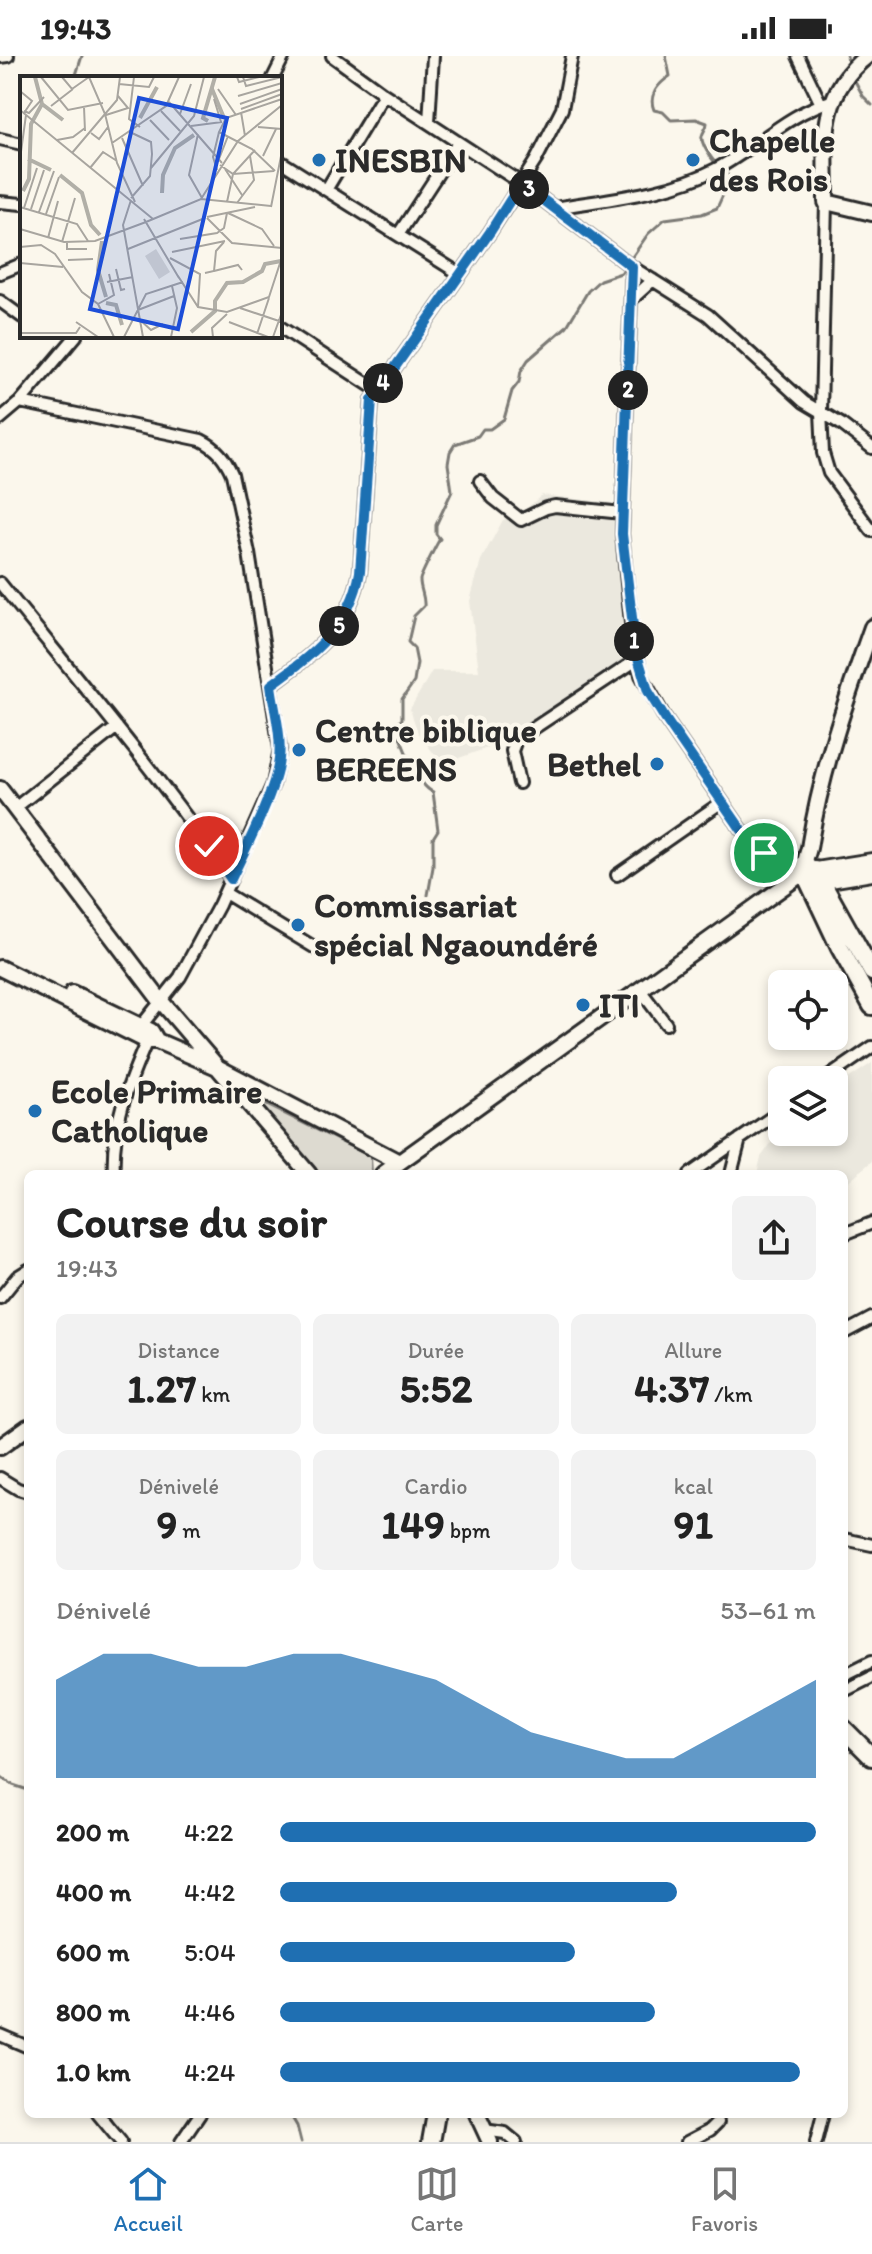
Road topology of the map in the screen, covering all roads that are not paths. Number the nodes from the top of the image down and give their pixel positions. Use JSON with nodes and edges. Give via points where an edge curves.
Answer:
{"nodes":[{"id":1,"x":8,"y":56,"type":"edge"},
{"id":2,"x":284,"y":56,"type":"edge"},
{"id":3,"x":332,"y":56,"type":"edge"},
{"id":4,"x":433,"y":56,"type":"edge"},
{"id":5,"x":572,"y":56,"type":"edge"},
{"id":6,"x":798,"y":56,"type":"edge"},
{"id":7,"x":867,"y":56,"type":"edge"},
{"id":8,"x":0,"y":57,"type":"edge"},
{"id":9,"x":274,"y":76,"type":"edge"},
{"id":10,"x":384,"y":94,"type":"junction"},
{"id":11,"x":826,"y":102,"type":"junction"},
{"id":12,"x":429,"y":122,"type":"junction"},
{"id":13,"x":0,"y":139,"type":"edge"},
{"id":14,"x":458,"y":143,"type":"junction"},
{"id":15,"x":20,"y":144,"type":"edge"},
{"id":16,"x":282,"y":162,"type":"edge"},
{"id":17,"x":521,"y":183,"type":"junction"},
{"id":18,"x":326,"y":190,"type":"junction"},
{"id":19,"x":0,"y":202,"type":"edge"},
{"id":20,"x":826,"y":202,"type":"junction"},
{"id":21,"x":20,"y":204,"type":"edge"},
{"id":22,"x":555,"y":208,"type":"junction"},
{"id":23,"x":872,"y":213,"type":"edge"},
{"id":24,"x":398,"y":235,"type":"junction"},
{"id":25,"x":20,"y":265,"type":"edge"},
{"id":26,"x":629,"y":265,"type":"junction"},
{"id":27,"x":0,"y":273,"type":"edge"},
{"id":28,"x":460,"y":274,"type":"junction"},
{"id":29,"x":653,"y":280,"type":"junction"},
{"id":30,"x":631,"y":300,"type":"junction"},
{"id":31,"x":0,"y":301,"type":"edge"},
{"id":32,"x":20,"y":316,"type":"edge"},
{"id":33,"x":282,"y":328,"type":"edge"},
{"id":34,"x":74,"y":338,"type":"edge"},
{"id":35,"x":377,"y":390,"type":"junction"},
{"id":36,"x":20,"y":402,"type":"junction"},
{"id":37,"x":821,"y":412,"type":"junction"},
{"id":38,"x":0,"y":419,"type":"edge"},
{"id":39,"x":872,"y":448,"type":"edge"},
{"id":40,"x":480,"y":481,"type":"dead end"},
{"id":41,"x":622,"y":513,"type":"junction"},
{"id":42,"x":872,"y":531,"type":"edge"},
{"id":43,"x":0,"y":583,"type":"edge"},
{"id":44,"x":872,"y":627,"type":"edge"},
{"id":45,"x":638,"y":659,"type":"junction"},
{"id":46,"x":271,"y":685,"type":"junction"},
{"id":47,"x":117,"y":727,"type":"junction"},
{"id":48,"x":519,"y":783,"type":"dead end"},
{"id":49,"x":0,"y":789,"type":"edge"},
{"id":50,"x":722,"y":802,"type":"junction"},
{"id":51,"x":15,"y":808,"type":"junction"},
{"id":52,"x":872,"y":861,"type":"edge"},
{"id":53,"x":811,"y":869,"type":"junction"},
{"id":54,"x":872,"y":873,"type":"edge"},
{"id":55,"x":617,"y":875,"type":"dead end"},
{"id":56,"x":231,"y":879,"type":"junction"},
{"id":57,"x":225,"y":893,"type":"junction"},
{"id":58,"x":848,"y":945,"type":"junction"},
{"id":59,"x":322,"y":952,"type":"dead end"},
{"id":60,"x":0,"y":958,"type":"edge"},
{"id":61,"x":0,"y":968,"type":"edge"},
{"id":62,"x":872,"y":972,"type":"edge"},
{"id":63,"x":641,"y":991,"type":"junction"},
{"id":64,"x":160,"y":1000,"type":"junction"},
{"id":65,"x":872,"y":1006,"type":"edge"},
{"id":66,"x":666,"y":1024,"type":"dead end"},
{"id":67,"x":149,"y":1035,"type":"junction"},
{"id":68,"x":872,"y":1047,"type":"edge"},
{"id":69,"x":215,"y":1066,"type":"junction"},
{"id":70,"x":844,"y":1066,"type":"edge"},
{"id":71,"x":768,"y":1120,"type":"edge"},
{"id":72,"x":740,"y":1139,"type":"junction"},
{"id":73,"x":399,"y":1162,"type":"junction"},
{"id":74,"x":114,"y":1170,"type":"edge"},
{"id":75,"x":306,"y":1170,"type":"edge"},
{"id":76,"x":388,"y":1170,"type":"edge"},
{"id":77,"x":696,"y":1170,"type":"edge"},
{"id":78,"x":732,"y":1170,"type":"edge"},
{"id":79,"x":872,"y":1223,"type":"edge"},
{"id":80,"x":848,"y":1232,"type":"edge"},
{"id":81,"x":24,"y":1273,"type":"edge"},
{"id":82,"x":0,"y":1298,"type":"edge"},
{"id":83,"x":872,"y":1318,"type":"edge"},
{"id":84,"x":848,"y":1331,"type":"edge"},
{"id":85,"x":24,"y":1430,"type":"edge"},
{"id":86,"x":0,"y":1447,"type":"edge"},
{"id":87,"x":0,"y":1478,"type":"edge"},
{"id":88,"x":24,"y":1491,"type":"edge"},
{"id":89,"x":848,"y":1540,"type":"edge"},
{"id":90,"x":872,"y":1545,"type":"edge"},
{"id":91,"x":872,"y":1661,"type":"edge"},
{"id":92,"x":848,"y":1673,"type":"edge"},
{"id":93,"x":872,"y":1677,"type":"edge"},
{"id":94,"x":848,"y":1689,"type":"edge"},
{"id":95,"x":848,"y":1731,"type":"edge"},
{"id":96,"x":872,"y":1757,"type":"edge"},
{"id":97,"x":0,"y":2035,"type":"edge"},
{"id":98,"x":24,"y":2045,"type":"edge"},
{"id":99,"x":101,"y":2118,"type":"edge"},
{"id":100,"x":197,"y":2118,"type":"edge"},
{"id":101,"x":435,"y":2118,"type":"edge"},
{"id":102,"x":822,"y":2118,"type":"edge"},
{"id":103,"x":718,"y":2122,"type":"dead end"},
{"id":104,"x":487,"y":2136,"type":"edge"},
{"id":105,"x":121,"y":2142,"type":"edge"},
{"id":106,"x":181,"y":2142,"type":"edge"},
{"id":107,"x":431,"y":2142,"type":"edge"},
{"id":108,"x":516,"y":2142,"type":"edge"},
{"id":109,"x":687,"y":2142,"type":"edge"},
{"id":110,"x":816,"y":2142,"type":"edge"}],
"edges":[{"from":1,"to":8,"type":"street"},
{"from":2,"to":9,"type":"street"},
{"from":3,"to":10,"type":"street"},
{"from":4,"to":12,"type":"street"},
{"from":5,"to":17,"type":"street","via":[[557,122]]},
{"from":6,"to":11,"type":"street"},
{"from":7,"to":11,"type":"main road"},
{"from":10,"to":12,"type":"street"},
{"from":10,"to":18,"type":"street"},
{"from":11,"to":20,"type":"main road"},
{"from":11,"to":22,"type":"street","via":[[801,112],[718,168],[651,192]]},
{"from":12,"to":14,"type":"street"},
{"from":13,"to":15,"type":"street"},
{"from":14,"to":17,"type":"street"},
{"from":14,"to":24,"type":"street"},
{"from":16,"to":18,"type":"street"},
{"from":17,"to":22,"type":"street"},
{"from":17,"to":28,"type":"street"},
{"from":18,"to":24,"type":"street"},
{"from":19,"to":21,"type":"street"},
{"from":20,"to":23,"type":"main road"},
{"from":20,"to":37,"type":"street"},
{"from":22,"to":26,"type":"street"},
{"from":24,"to":28,"type":"street"},
{"from":25,"to":27,"type":"street"},
{"from":26,"to":29,"type":"street"},
{"from":26,"to":30,"type":"street"},
{"from":28,"to":35,"type":"street"},
{"from":29,"to":30,"type":"street"},
{"from":29,"to":37,"type":"street","via":[[708,315]]},
{"from":30,"to":41,"type":"street"},
{"from":31,"to":32,"type":"street"},
{"from":33,"to":35,"type":"street"},
{"from":34,"to":36,"type":"street"},
{"from":35,"to":46,"type":"street","via":[[370,414],[354,599],[323,644]]},
{"from":36,"to":38,"type":"street"},
{"from":36,"to":46,"type":"street","via":[[201,440],[221,455],[232,474],[247,540]]},
{"from":37,"to":39,"type":"street"},
{"from":37,"to":42,"type":"street","via":[[829,473]]},
{"from":40,"to":41,"type":"street","via":[[521,520],[555,506]]},
{"from":41,"to":45,"type":"street"},
{"from":43,"to":47,"type":"street"},
{"from":44,"to":53,"type":"main road","via":[[815,814]]},
{"from":45,"to":48,"type":"street","via":[[516,740],[512,751]]},
{"from":45,"to":50,"type":"street","via":[[648,691]]},
{"from":46,"to":56,"type":"street","via":[[279,763]]},
{"from":47,"to":51,"type":"street"},
{"from":47,"to":56,"type":"street"},
{"from":49,"to":51,"type":"main road"},
{"from":50,"to":53,"type":"street","via":[[764,853]]},
{"from":50,"to":55,"type":"street"},
{"from":51,"to":64,"type":"main road"},
{"from":52,"to":53,"type":"main road"},
{"from":53,"to":54,"type":"main road"},
{"from":53,"to":58,"type":"main road"},
{"from":53,"to":63,"type":"main road"},
{"from":56,"to":57,"type":"street"},
{"from":57,"to":59,"type":"street"},
{"from":57,"to":64,"type":"street","via":[[180,977]]},
{"from":58,"to":62,"type":"main road"},
{"from":58,"to":65,"type":"main road"},
{"from":60,"to":67,"type":"main road"},
{"from":61,"to":67,"type":"main road"},
{"from":63,"to":66,"type":"street"},
{"from":63,"to":73,"type":"main road"},
{"from":64,"to":67,"type":"street"},
{"from":64,"to":69,"type":"main road"},
{"from":67,"to":69,"type":"main road"},
{"from":67,"to":74,"type":"street","via":[[117,1124]]},
{"from":68,"to":70,"type":"street"},
{"from":69,"to":73,"type":"main road"},
{"from":69,"to":75,"type":"main road"},
{"from":71,"to":72,"type":"street"},
{"from":72,"to":77,"type":"street"},
{"from":72,"to":78,"type":"street"},
{"from":73,"to":76,"type":"main road"},
{"from":79,"to":80,"type":"street"},
{"from":81,"to":82,"type":"street"},
{"from":83,"to":84,"type":"street"},
{"from":85,"to":86,"type":"main road"},
{"from":87,"to":88,"type":"street"},
{"from":89,"to":90,"type":"street"},
{"from":91,"to":92,"type":"street"},
{"from":93,"to":94,"type":"street"},
{"from":95,"to":96,"type":"main road"},
{"from":97,"to":98,"type":"street"},
{"from":99,"to":105,"type":"street"},
{"from":100,"to":106,"type":"street"},
{"from":101,"to":107,"type":"main road"},
{"from":102,"to":110,"type":"street"},
{"from":103,"to":109,"type":"street"},
{"from":104,"to":108,"type":"street","via":[[505,2133]]}]}
